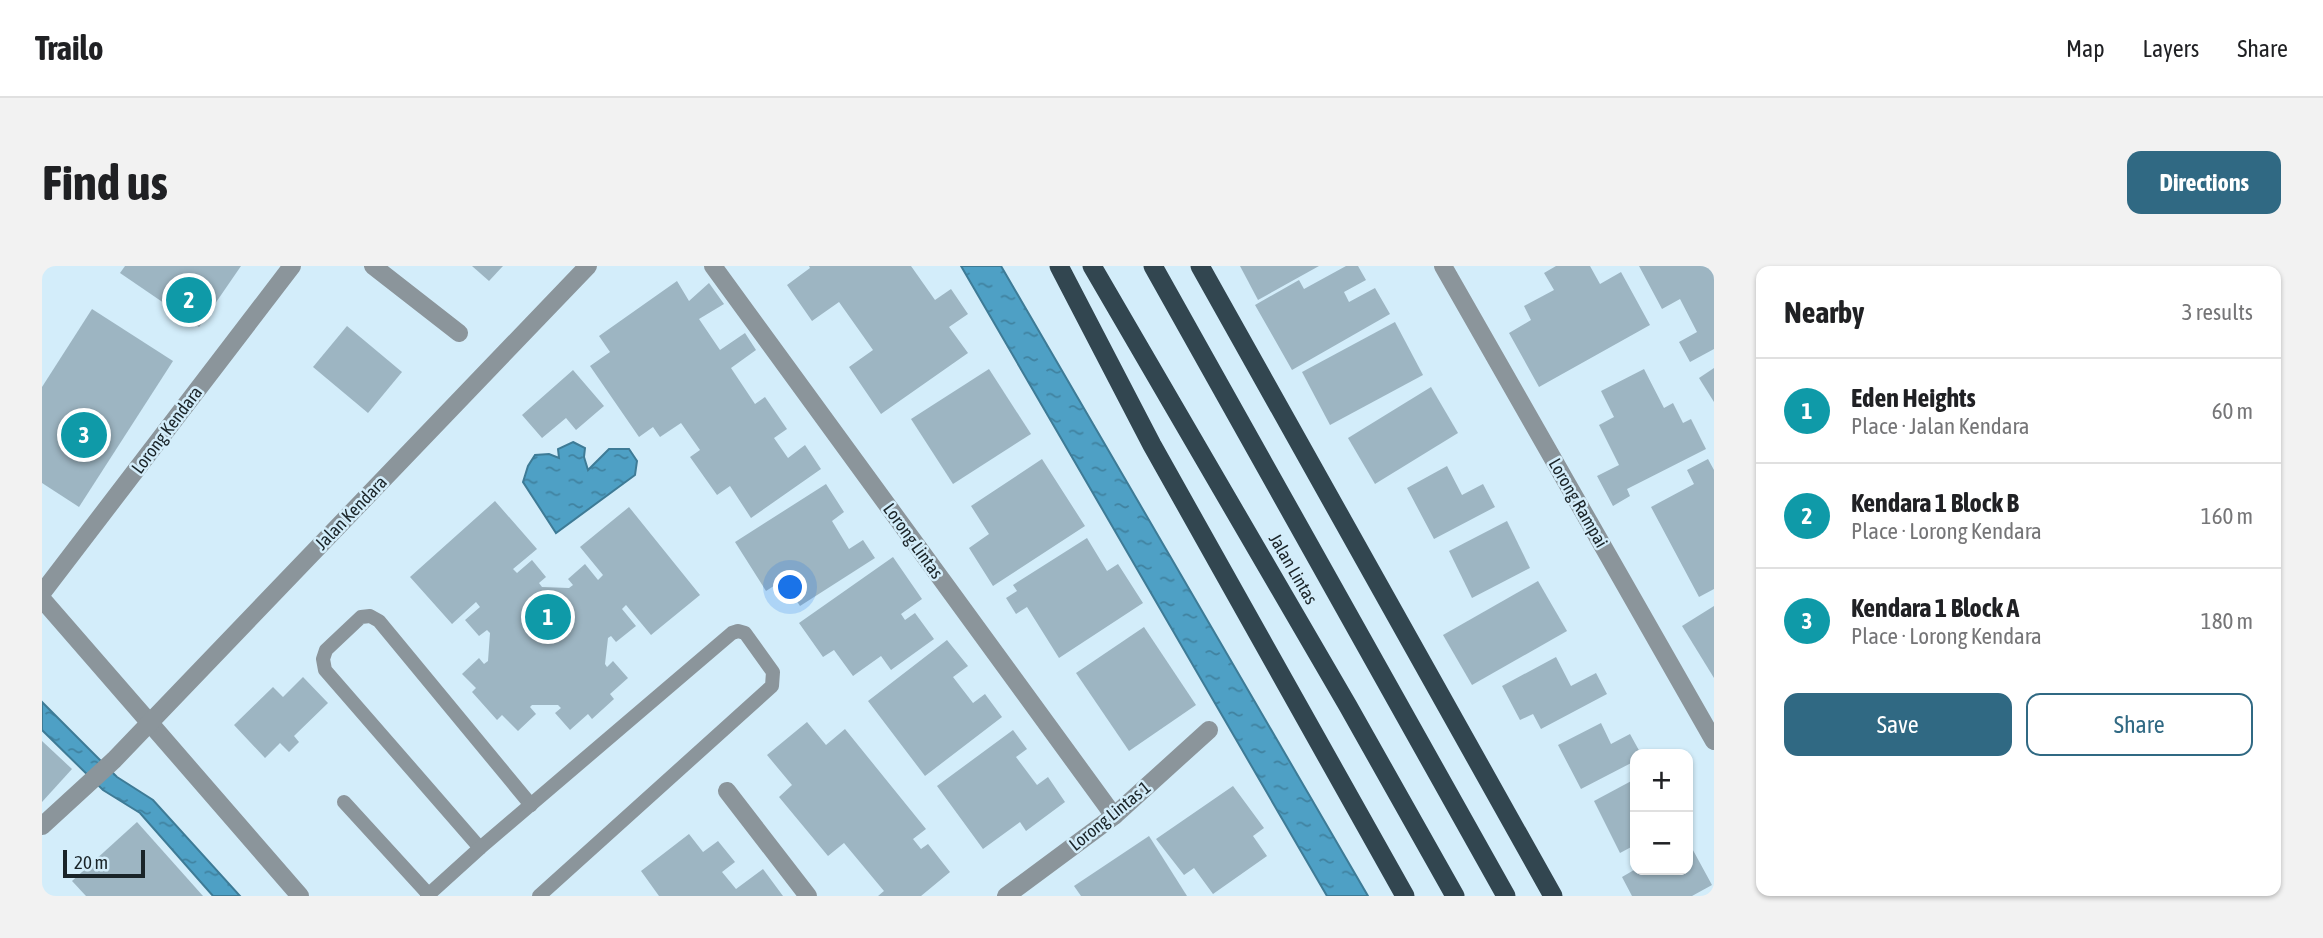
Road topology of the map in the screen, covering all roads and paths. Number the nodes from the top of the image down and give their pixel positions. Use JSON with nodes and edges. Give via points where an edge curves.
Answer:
{"nodes":[{"id":1,"x":292,"y":266,"type":"edge"},
{"id":2,"x":373,"y":266,"type":"edge"},
{"id":3,"x":588,"y":266,"type":"edge"},
{"id":4,"x":713,"y":266,"type":"edge"},
{"id":5,"x":1059,"y":266,"type":"edge"},
{"id":6,"x":1093,"y":266,"type":"edge"},
{"id":7,"x":1153,"y":266,"type":"edge"},
{"id":8,"x":1200,"y":266,"type":"edge"},
{"id":9,"x":1443,"y":266,"type":"edge"},
{"id":10,"x":459,"y":334,"type":"dead end"},
{"id":11,"x":42,"y":593,"type":"edge"},
{"id":12,"x":42,"y":599,"type":"edge"},
{"id":13,"x":149,"y":722,"type":"junction"},
{"id":14,"x":1209,"y":730,"type":"dead end"},
{"id":15,"x":1714,"y":741,"type":"edge"},
{"id":16,"x":727,"y":791,"type":"dead end"},
{"id":17,"x":344,"y":802,"type":"dead end"},
{"id":18,"x":531,"y":805,"type":"junction"},
{"id":19,"x":1114,"y":816,"type":"junction"},
{"id":20,"x":42,"y":825,"type":"edge"},
{"id":21,"x":480,"y":848,"type":"junction"},
{"id":22,"x":429,"y":895,"type":"edge"},
{"id":23,"x":299,"y":896,"type":"edge"},
{"id":24,"x":539,"y":896,"type":"edge"},
{"id":25,"x":808,"y":896,"type":"edge"},
{"id":26,"x":1006,"y":896,"type":"edge"},
{"id":27,"x":1405,"y":896,"type":"edge"},
{"id":28,"x":1455,"y":896,"type":"edge"},
{"id":29,"x":1506,"y":896,"type":"edge"},
{"id":30,"x":1553,"y":896,"type":"edge"}],
"edges":[{"from":1,"to":11,"type":"street","name":"Lorong Kendara"},
{"from":2,"to":10,"type":"street"},
{"from":3,"to":13,"type":"street","name":"Jalan Kendara"},
{"from":4,"to":19,"type":"street","name":"Lorong Lintas"},
{"from":5,"to":27,"type":"highway","via":[[1152,445]]},
{"from":6,"to":28,"type":"highway","name":"Jalan Lintas"},
{"from":7,"to":29,"type":"highway","name":"Jalan Lintas"},
{"from":8,"to":30,"type":"highway"},
{"from":9,"to":15,"type":"street","name":"Lorong Rampai"},
{"from":12,"to":13,"type":"street"},
{"from":13,"to":20,"type":"street","name":"Jalan Kendara","via":[[92,783]]},
{"from":13,"to":23,"type":"street"},
{"from":14,"to":19,"type":"street","name":"Lorong Lintas 1"},
{"from":16,"to":25,"type":"street"},
{"from":17,"to":22,"type":"lane"},
{"from":18,"to":21,"type":"lane"},
{"from":18,"to":21,"type":"lane","via":[[379,621],[361,617],[326,650],[325,670]]},
{"from":18,"to":24,"type":"lane","via":[[732,633],[745,633],[773,672],[772,687]]},
{"from":19,"to":26,"type":"street","name":"Lorong Lintas 1"},
{"from":21,"to":22,"type":"lane"}]}
